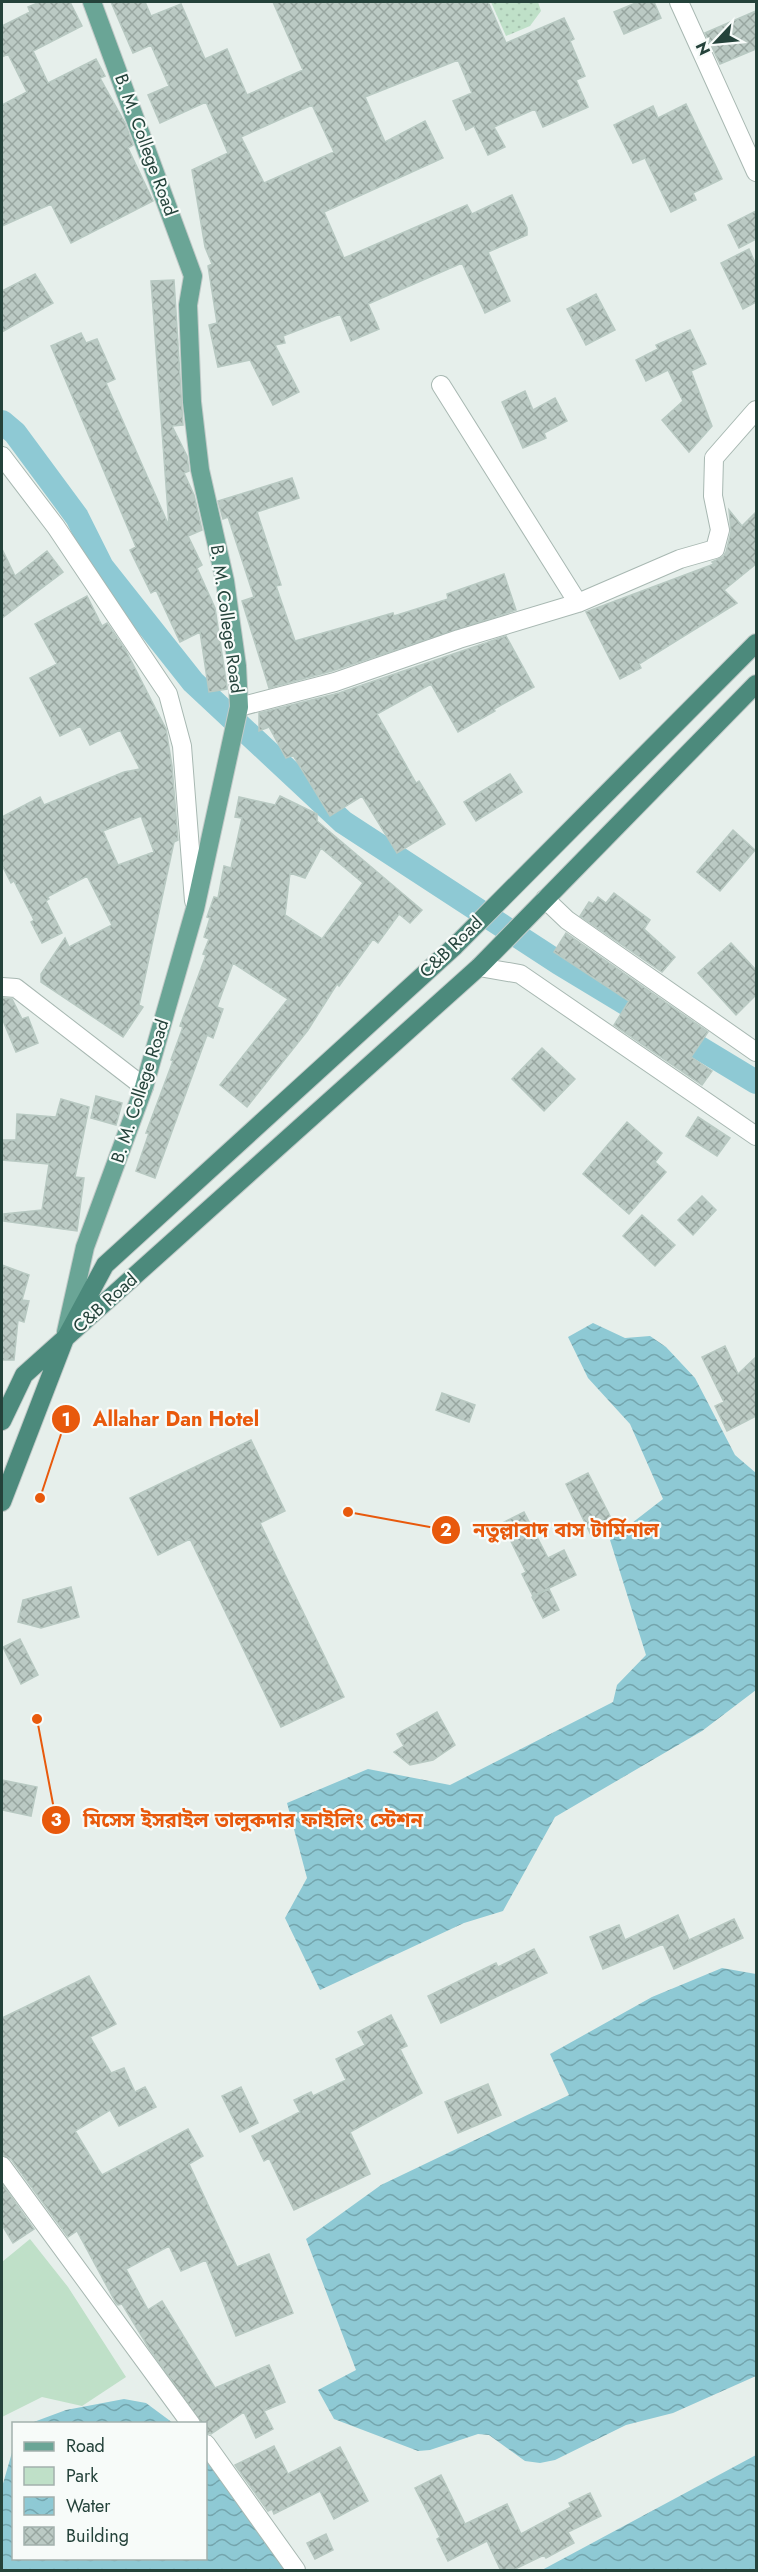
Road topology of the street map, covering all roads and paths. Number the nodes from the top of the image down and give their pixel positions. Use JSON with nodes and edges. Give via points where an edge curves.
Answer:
{"nodes":[{"id":1,"x":92,"y":2,"type":"edge"},
{"id":2,"x":679,"y":2,"type":"edge"},
{"id":3,"x":756,"y":172,"type":"edge"},
{"id":4,"x":441,"y":385,"type":"dead end"},
{"id":5,"x":756,"y":410,"type":"edge"},
{"id":6,"x":2,"y":456,"type":"edge"},
{"id":7,"x":578,"y":603,"type":"junction"},
{"id":8,"x":756,"y":642,"type":"edge"},
{"id":9,"x":756,"y":684,"type":"edge"},
{"id":10,"x":239,"y":707,"type":"junction"},
{"id":11,"x":545,"y":898,"type":"junction"},
{"id":12,"x":195,"y":909,"type":"junction"},
{"id":13,"x":479,"y":968,"type":"junction"},
{"id":14,"x":2,"y":987,"type":"edge"},
{"id":15,"x":756,"y":1052,"type":"edge"},
{"id":16,"x":144,"y":1087,"type":"junction"},
{"id":17,"x":756,"y":1136,"type":"edge"},
{"id":18,"x":64,"y":1341,"type":"junction"},
{"id":19,"x":2,"y":1421,"type":"edge"},
{"id":20,"x":2,"y":1502,"type":"edge"},
{"id":21,"x":2,"y":2166,"type":"edge"},
{"id":22,"x":190,"y":2422,"type":"edge"},
{"id":23,"x":207,"y":2445,"type":"edge"},
{"id":24,"x":296,"y":2571,"type":"edge"}],
"edges":[{"from":1,"to":10,"type":"main road","name":"B. M. College Road","via":[[193,276],[188,305],[192,402],[200,470],[225,581]]},
{"from":2,"to":3,"type":"street"},
{"from":4,"to":7,"type":"street"},
{"from":5,"to":7,"type":"street","via":[[714,458],[713,496],[720,530],[715,549],[680,559]]},
{"from":6,"to":12,"type":"street","via":[[56,527],[168,694],[182,746]]},
{"from":7,"to":10,"type":"street","via":[[335,682]]},
{"from":8,"to":18,"type":"highway","name":"C&B Road","via":[[455,946],[105,1266]]},
{"from":9,"to":11,"type":"highway","name":"C&B Road"},
{"from":10,"to":12,"type":"main road","name":"B. M. College Road"},
{"from":11,"to":13,"type":"highway","name":"C&B Road"},
{"from":11,"to":15,"type":"street","via":[[567,920]]},
{"from":12,"to":16,"type":"main road","name":"B. M. College Road"},
{"from":13,"to":17,"type":"street","via":[[520,974]]},
{"from":13,"to":18,"type":"highway","name":"C&B Road"},
{"from":14,"to":16,"type":"street","via":[[16,988]]},
{"from":16,"to":18,"type":"main road","name":"B. M. College Road","via":[[86,1247]]},
{"from":18,"to":19,"type":"highway","via":[[24,1376]]},
{"from":18,"to":20,"type":"highway"},
{"from":21,"to":22,"type":"street"},
{"from":23,"to":24,"type":"street"}]}
